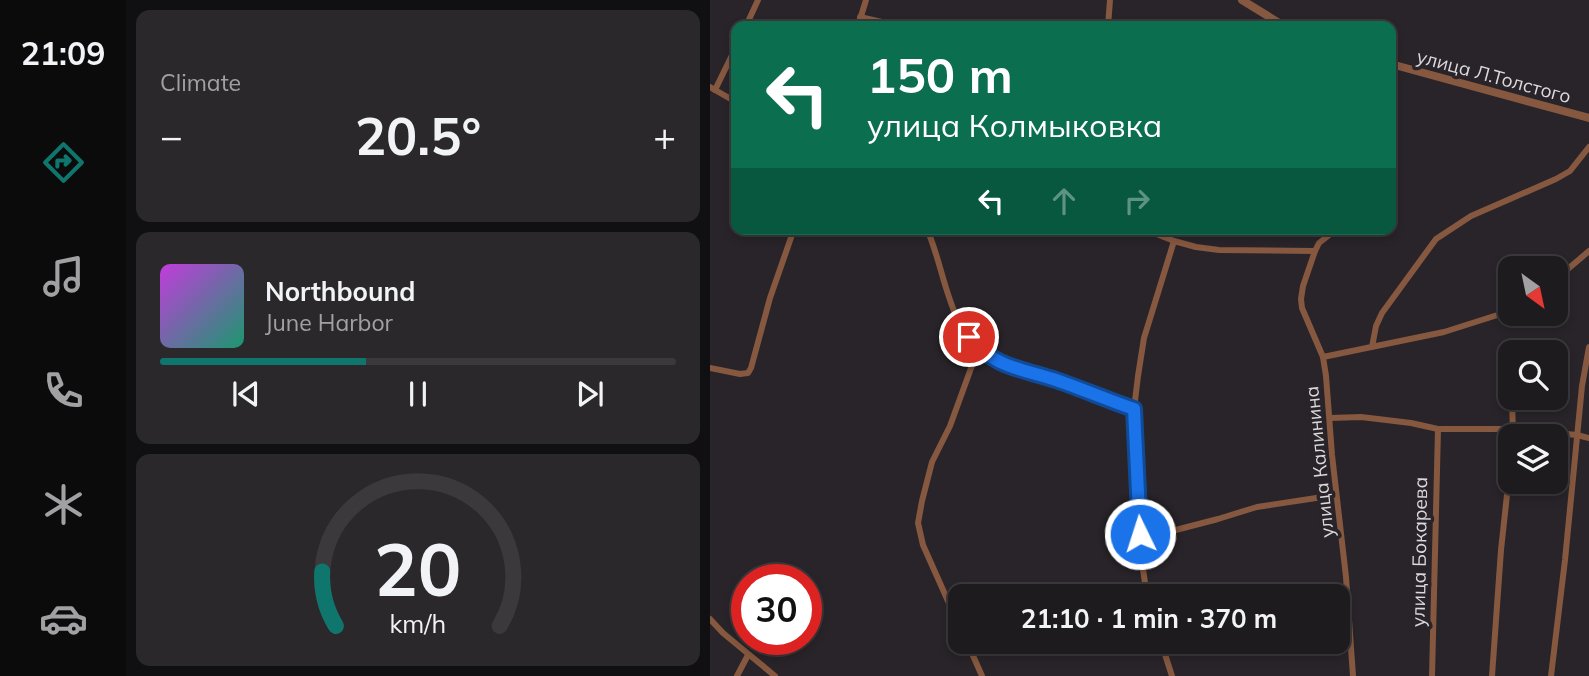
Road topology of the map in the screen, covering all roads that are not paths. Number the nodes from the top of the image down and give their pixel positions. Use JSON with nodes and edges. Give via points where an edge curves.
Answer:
{"nodes":[{"id":1,"x":758,"y":0,"type":"edge"},
{"id":2,"x":866,"y":0,"type":"edge"},
{"id":3,"x":1110,"y":0,"type":"edge"},
{"id":4,"x":1243,"y":0,"type":"edge"},
{"id":5,"x":860,"y":17,"type":"junction"},
{"id":6,"x":748,"y":21,"type":"edge"},
{"id":7,"x":859,"y":21,"type":"edge"},
{"id":8,"x":877,"y":21,"type":"edge"},
{"id":9,"x":1108,"y":21,"type":"edge"},
{"id":10,"x":1276,"y":21,"type":"edge"},
{"id":11,"x":731,"y":56,"type":"edge"},
{"id":12,"x":1396,"y":65,"type":"edge"},
{"id":13,"x":712,"y":88,"type":"edge"},
{"id":14,"x":731,"y":99,"type":"edge"},
{"id":15,"x":1588,"y":118,"type":"edge"},
{"id":16,"x":1588,"y":147,"type":"edge"},
{"id":17,"x":792,"y":235,"type":"edge"},
{"id":18,"x":930,"y":235,"type":"edge"},
{"id":19,"x":1159,"y":235,"type":"edge"},
{"id":20,"x":1329,"y":235,"type":"edge"},
{"id":21,"x":1174,"y":241,"type":"junction"},
{"id":22,"x":1314,"y":251,"type":"junction"},
{"id":23,"x":1588,"y":251,"type":"edge"},
{"id":24,"x":1568,"y":269,"type":"edge"},
{"id":25,"x":1498,"y":315,"type":"edge"},
{"id":26,"x":1372,"y":347,"type":"junction"},
{"id":27,"x":1588,"y":347,"type":"edge"},
{"id":28,"x":978,"y":349,"type":"junction"},
{"id":29,"x":1323,"y":357,"type":"junction"},
{"id":30,"x":710,"y":368,"type":"edge"},
{"id":31,"x":1134,"y":409,"type":"junction"},
{"id":32,"x":1330,"y":418,"type":"junction"},
{"id":33,"x":1438,"y":429,"type":"junction"},
{"id":34,"x":1498,"y":431,"type":"edge"},
{"id":35,"x":1568,"y":435,"type":"edge"},
{"id":36,"x":1577,"y":435,"type":"junction"},
{"id":37,"x":1588,"y":438,"type":"edge"},
{"id":38,"x":1507,"y":494,"type":"edge"},
{"id":39,"x":1336,"y":495,"type":"junction"},
{"id":40,"x":1140,"y":534,"type":"junction"},
{"id":41,"x":1146,"y":584,"type":"edge"},
{"id":42,"x":948,"y":601,"type":"edge"},
{"id":43,"x":710,"y":619,"type":"edge"},
{"id":44,"x":731,"y":640,"type":"edge"},
{"id":45,"x":972,"y":654,"type":"edge"},
{"id":46,"x":1165,"y":654,"type":"edge"},
{"id":47,"x":748,"y":655,"type":"edge"},
{"id":48,"x":749,"y":655,"type":"edge"},
{"id":49,"x":737,"y":676,"type":"edge"},
{"id":50,"x":775,"y":676,"type":"edge"},
{"id":51,"x":982,"y":676,"type":"edge"},
{"id":52,"x":1172,"y":676,"type":"edge"},
{"id":53,"x":1353,"y":676,"type":"edge"},
{"id":54,"x":1432,"y":676,"type":"edge"},
{"id":55,"x":1441,"y":676,"type":"edge"},
{"id":56,"x":1492,"y":676,"type":"edge"},
{"id":57,"x":1551,"y":676,"type":"edge"}],
"edges":[{"from":1,"to":6,"type":"street"},
{"from":2,"to":5,"type":"street"},
{"from":3,"to":9,"type":"street"},
{"from":4,"to":10,"type":"street"},
{"from":5,"to":7,"type":"street"},
{"from":5,"to":8,"type":"street"},
{"from":11,"to":13,"type":"street"},
{"from":12,"to":15,"type":"street","name":"улица Л.Толстого"},
{"from":13,"to":14,"type":"street"},
{"from":16,"to":26,"type":"street","via":[[1570,171],[1471,216],[1436,239],[1382,313]]},
{"from":17,"to":30,"type":"street","via":[[748,373]]},
{"from":18,"to":28,"type":"street","via":[[956,314]]},
{"from":19,"to":21,"type":"street"},
{"from":20,"to":22,"type":"street"},
{"from":21,"to":22,"type":"street","via":[[1219,250]]},
{"from":21,"to":31,"type":"street","via":[[1144,338]]},
{"from":22,"to":29,"type":"street","name":"улица Калинина","via":[[1300,299]]},
{"from":23,"to":24,"type":"street"},
{"from":25,"to":26,"type":"street"},
{"from":26,"to":29,"type":"street"},
{"from":27,"to":36,"type":"street"},
{"from":28,"to":31,"type":"street","via":[[1006,366]]},
{"from":28,"to":42,"type":"street","via":[[932,462],[918,523]]},
{"from":29,"to":32,"type":"street","name":"улица Калинина"},
{"from":31,"to":40,"type":"street"},
{"from":32,"to":33,"type":"street","via":[[1361,417]]},
{"from":32,"to":39,"type":"street","name":"улица Калинина"},
{"from":33,"to":34,"type":"street"},
{"from":33,"to":54,"type":"street","name":"улица Бокарева"},
{"from":35,"to":36,"type":"street"},
{"from":36,"to":37,"type":"street"},
{"from":36,"to":57,"type":"street"},
{"from":38,"to":56,"type":"street"},
{"from":39,"to":40,"type":"street","via":[[1257,507],[1168,532]]},
{"from":39,"to":53,"type":"street","name":"улица Калинина"},
{"from":40,"to":41,"type":"street"},
{"from":43,"to":44,"type":"street"},
{"from":45,"to":51,"type":"street"},
{"from":46,"to":52,"type":"street"},
{"from":47,"to":49,"type":"street"},
{"from":48,"to":50,"type":"street"},
{"from":54,"to":55,"type":"street"}]}
